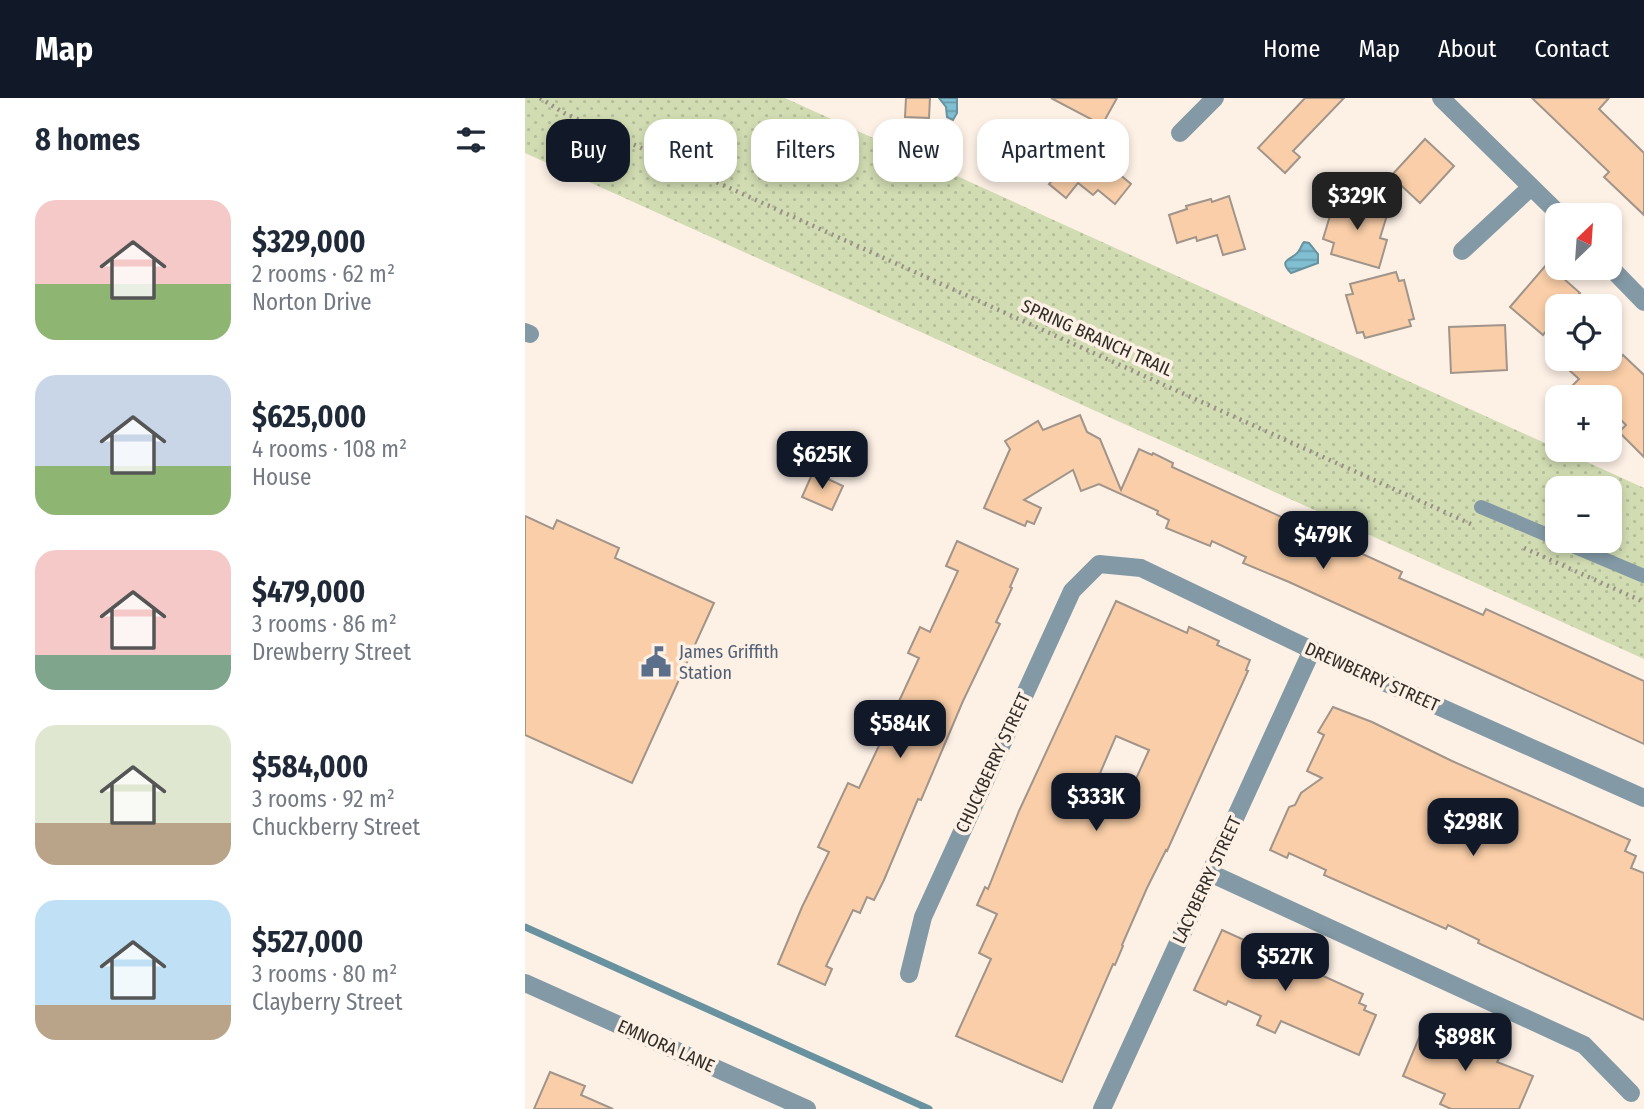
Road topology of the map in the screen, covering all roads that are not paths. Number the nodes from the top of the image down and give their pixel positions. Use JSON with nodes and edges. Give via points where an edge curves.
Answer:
{"nodes":[{"id":1,"x":1215,"y":98,"type":"edge"},
{"id":2,"x":1441,"y":98,"type":"edge"},
{"id":3,"x":1180,"y":133,"type":"dead end"},
{"id":4,"x":1531,"y":187,"type":"junction"},
{"id":5,"x":1548,"y":203,"type":"edge"},
{"id":6,"x":1462,"y":251,"type":"dead end"},
{"id":7,"x":1622,"y":279,"type":"edge"},
{"id":8,"x":1644,"y":302,"type":"edge"},
{"id":9,"x":1481,"y":507,"type":"dead end"},
{"id":10,"x":1545,"y":534,"type":"edge"},
{"id":11,"x":1590,"y":553,"type":"edge"},
{"id":12,"x":1098,"y":564,"type":"joint"},
{"id":13,"x":1644,"y":576,"type":"edge"},
{"id":14,"x":1312,"y":650,"type":"junction"},
{"id":15,"x":1644,"y":798,"type":"edge"},
{"id":16,"x":1210,"y":873,"type":"junction"},
{"id":17,"x":909,"y":974,"type":"dead end"},
{"id":18,"x":525,"y":983,"type":"edge"},
{"id":19,"x":1631,"y":1093,"type":"dead end"},
{"id":20,"x":807,"y":1109,"type":"edge"},
{"id":21,"x":1102,"y":1109,"type":"edge"}],
"edges":[{"from":1,"to":3,"type":"street"},
{"from":2,"to":4,"type":"street"},
{"from":4,"to":5,"type":"street"},
{"from":4,"to":6,"type":"street"},
{"from":7,"to":8,"type":"street"},
{"from":9,"to":10,"type":"lane"},
{"from":11,"to":13,"type":"lane"},
{"from":12,"to":14,"type":"street","name":"DREWBERRY STREET","via":[[1141,568]]},
{"from":12,"to":17,"type":"street","name":"CHUCKBERRY STREET","via":[[1066,603],[923,917]]},
{"from":14,"to":15,"type":"street","name":"DREWBERRY STREET"},
{"from":14,"to":16,"type":"street","name":"LACYBERRY STREET"},
{"from":16,"to":19,"type":"street","via":[[1584,1045]]},
{"from":16,"to":21,"type":"street","name":"LACYBERRY STREET"},
{"from":18,"to":20,"type":"street","name":"EMNORA LANE"}]}
